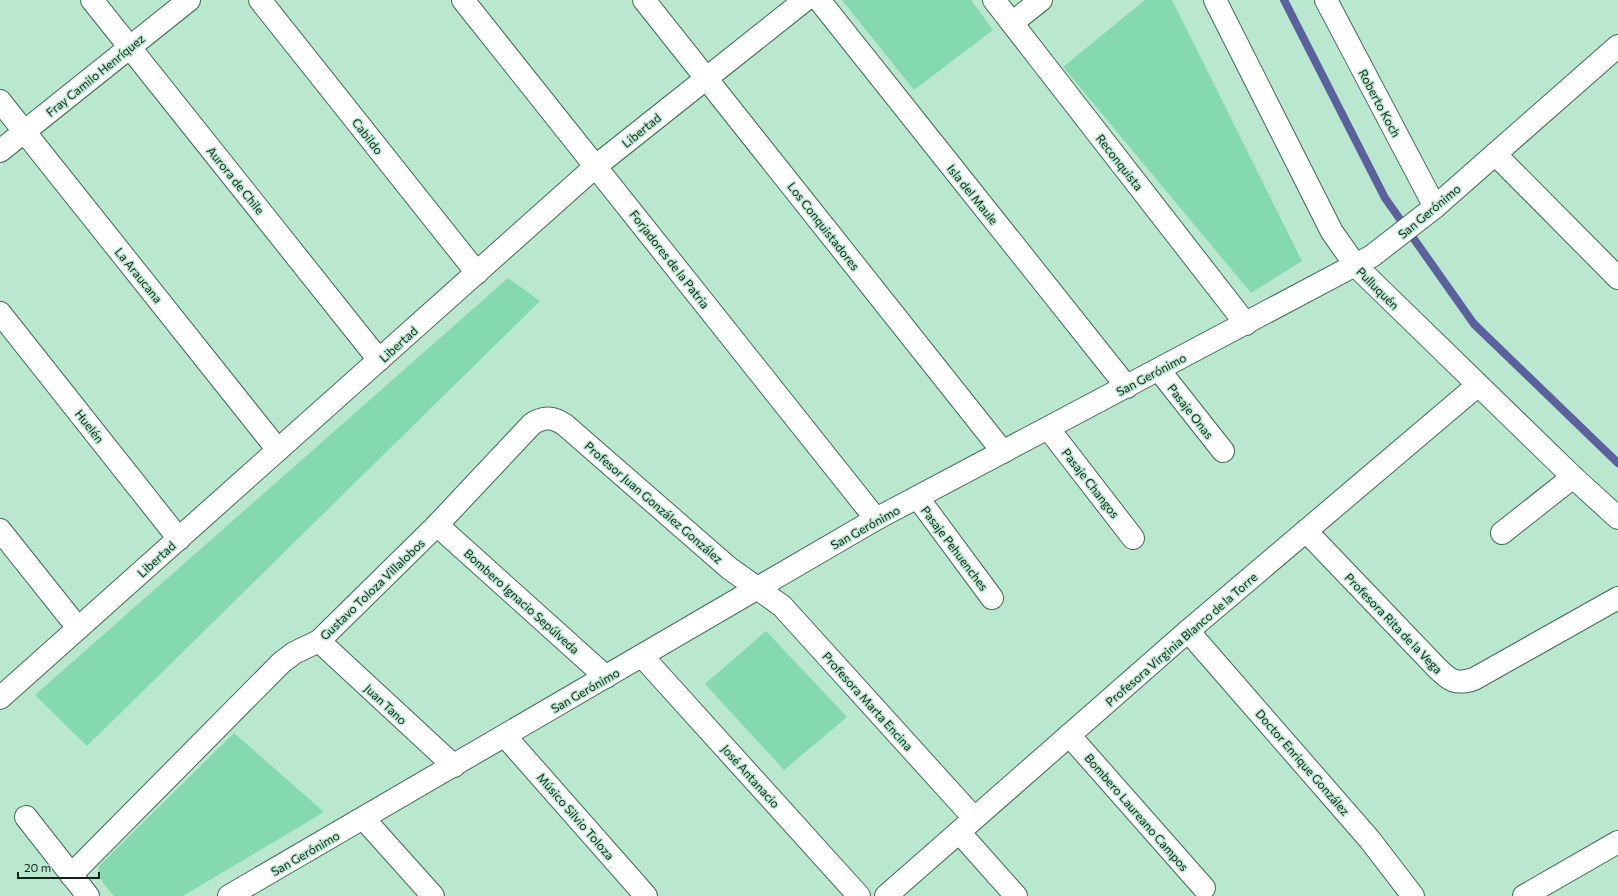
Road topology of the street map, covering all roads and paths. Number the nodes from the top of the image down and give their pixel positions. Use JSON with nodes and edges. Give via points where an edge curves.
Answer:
{"nodes":[{"id":1,"x":92,"y":0,"type":"edge"},
{"id":2,"x":189,"y":0,"type":"edge"},
{"id":3,"x":260,"y":0,"type":"edge"},
{"id":4,"x":463,"y":0,"type":"edge"},
{"id":5,"x":644,"y":0,"type":"edge"},
{"id":6,"x":805,"y":0,"type":"edge"},
{"id":7,"x":819,"y":0,"type":"edge"},
{"id":8,"x":994,"y":0,"type":"edge"},
{"id":9,"x":1040,"y":0,"type":"edge"},
{"id":10,"x":1215,"y":0,"type":"edge"},
{"id":11,"x":1326,"y":0,"type":"edge"},
{"id":12,"x":1012,"y":23,"type":"junction"},
{"id":13,"x":1618,"y":46,"type":"edge"},
{"id":14,"x":130,"y":47,"type":"junction"},
{"id":15,"x":706,"y":78,"type":"junction"},
{"id":16,"x":0,"y":101,"type":"edge"},
{"id":17,"x":24,"y":131,"type":"junction"},
{"id":18,"x":0,"y":151,"type":"edge"},
{"id":19,"x":1495,"y":154,"type":"junction"},
{"id":20,"x":596,"y":166,"type":"junction"},
{"id":21,"x":1429,"y":211,"type":"junction"},
{"id":22,"x":1356,"y":266,"type":"junction"},
{"id":23,"x":477,"y":273,"type":"junction"},
{"id":24,"x":1618,"y":278,"type":"edge"},
{"id":25,"x":0,"y":313,"type":"edge"},
{"id":26,"x":1246,"y":324,"type":"junction"},
{"id":27,"x":379,"y":360,"type":"junction"},
{"id":28,"x":1159,"y":370,"type":"junction"},
{"id":29,"x":1478,"y":385,"type":"junction"},
{"id":30,"x":1127,"y":387,"type":"junction"},
{"id":31,"x":550,"y":418,"type":"joint"},
{"id":32,"x":1048,"y":428,"type":"junction"},
{"id":33,"x":278,"y":450,"type":"junction"},
{"id":34,"x":1223,"y":451,"type":"dead end"},
{"id":35,"x":1003,"y":452,"type":"junction"},
{"id":36,"x":1573,"y":477,"type":"junction"},
{"id":37,"x":918,"y":498,"type":"junction"},
{"id":38,"x":1618,"y":518,"type":"edge"},
{"id":39,"x":876,"y":519,"type":"junction"},
{"id":40,"x":437,"y":525,"type":"junction"},
{"id":41,"x":0,"y":530,"type":"edge"},
{"id":42,"x":1306,"y":532,"type":"junction"},
{"id":43,"x":1502,"y":533,"type":"dead end"},
{"id":44,"x":179,"y":538,"type":"junction"},
{"id":45,"x":1134,"y":538,"type":"dead end"},
{"id":46,"x":758,"y":588,"type":"junction"},
{"id":47,"x":992,"y":598,"type":"dead end"},
{"id":48,"x":1618,"y":598,"type":"edge"},
{"id":49,"x":78,"y":628,"type":"junction"},
{"id":50,"x":1188,"y":632,"type":"junction"},
{"id":51,"x":319,"y":641,"type":"junction"},
{"id":52,"x":642,"y":656,"type":"junction"},
{"id":53,"x":606,"y":677,"type":"junction"},
{"id":54,"x":0,"y":698,"type":"edge"},
{"id":55,"x":1070,"y":735,"type":"junction"},
{"id":56,"x":506,"y":736,"type":"junction"},
{"id":57,"x":454,"y":766,"type":"junction"},
{"id":58,"x":26,"y":818,"type":"dead end"},
{"id":59,"x":364,"y":818,"type":"junction"},
{"id":60,"x":966,"y":825,"type":"junction"},
{"id":61,"x":1618,"y":842,"type":"edge"},
{"id":62,"x":71,"y":875,"type":"junction"},
{"id":63,"x":1204,"y":888,"type":"dead end"},
{"id":64,"x":88,"y":896,"type":"edge"},
{"id":65,"x":229,"y":896,"type":"edge"},
{"id":66,"x":433,"y":896,"type":"edge"},
{"id":67,"x":646,"y":896,"type":"edge"},
{"id":68,"x":859,"y":896,"type":"edge"},
{"id":69,"x":886,"y":896,"type":"edge"},
{"id":70,"x":1016,"y":896,"type":"edge"},
{"id":71,"x":1413,"y":896,"type":"edge"},
{"id":72,"x":1524,"y":896,"type":"edge"}],
"edges":[{"from":1,"to":14,"type":"street","name":"Aurora de Chile"},
{"from":2,"to":14,"type":"street","name":"Fray Camilo Henríquez"},
{"from":3,"to":23,"type":"street","name":"Cabildo"},
{"from":4,"to":20,"type":"street","name":"Forjadores de la Patria"},
{"from":5,"to":15,"type":"street","name":"Los Conquistadores"},
{"from":6,"to":15,"type":"street","name":"Libertad"},
{"from":7,"to":30,"type":"street","name":"Isla del Maule"},
{"from":8,"to":12,"type":"street","name":"Reconquista"},
{"from":9,"to":12,"type":"street"},
{"from":10,"to":22,"type":"street","name":"Pulluquén","via":[[1332,232]]},
{"from":11,"to":21,"type":"street","name":"Roberto Koch"},
{"from":12,"to":26,"type":"street","name":"Reconquista"},
{"from":13,"to":19,"type":"street","name":"San Gerónimo"},
{"from":14,"to":17,"type":"street","name":"Fray Camilo Henríquez"},
{"from":14,"to":27,"type":"street","name":"Aurora de Chile"},
{"from":15,"to":20,"type":"street","name":"Libertad"},
{"from":15,"to":35,"type":"street","name":"Los Conquistadores"},
{"from":16,"to":17,"type":"street","name":"La Araucana"},
{"from":17,"to":18,"type":"street","name":"Fray Camilo Henríquez"},
{"from":17,"to":33,"type":"street","name":"La Araucana"},
{"from":19,"to":21,"type":"street","name":"San Gerónimo"},
{"from":19,"to":24,"type":"street"},
{"from":20,"to":23,"type":"street","name":"Libertad"},
{"from":20,"to":39,"type":"street","name":"Forjadores de la Patria"},
{"from":21,"to":22,"type":"street","name":"San Gerónimo","via":[[1394,240]]},
{"from":22,"to":26,"type":"street","name":"San Gerónimo"},
{"from":22,"to":29,"type":"street","name":"Pulluquén"},
{"from":23,"to":27,"type":"street","name":"Libertad"},
{"from":25,"to":44,"type":"street","name":"Huelén"},
{"from":26,"to":28,"type":"street","name":"San Gerónimo"},
{"from":27,"to":33,"type":"street","name":"Libertad"},
{"from":28,"to":30,"type":"street","name":"San Gerónimo"},
{"from":28,"to":34,"type":"street","name":"Pasaje Onas"},
{"from":29,"to":36,"type":"street","name":"Pulluquén"},
{"from":29,"to":42,"type":"street","name":"Profesora Virginia Blanco de la Torre"},
{"from":30,"to":32,"type":"street","name":"San Gerónimo"},
{"from":31,"to":40,"type":"street","name":"Gustavo Toloza Villalobos","via":[[543,418],[532,424]]},
{"from":31,"to":46,"type":"street","name":"Profesor Juan González González","via":[[558,420],[729,568]]},
{"from":32,"to":35,"type":"street","name":"San Gerónimo"},
{"from":32,"to":45,"type":"street","name":"Pasaje Changos"},
{"from":33,"to":44,"type":"street","name":"Libertad"},
{"from":35,"to":37,"type":"street","name":"San Gerónimo"},
{"from":36,"to":38,"type":"street","name":"Pulluquén"},
{"from":36,"to":43,"type":"street"},
{"from":37,"to":39,"type":"street","name":"San Gerónimo"},
{"from":37,"to":47,"type":"street","name":"Pasaje Pehuenches"},
{"from":39,"to":46,"type":"street","name":"San Gerónimo"},
{"from":40,"to":51,"type":"street","name":"Gustavo Toloza Villalobos"},
{"from":40,"to":53,"type":"street","name":"Bombero Ignacio Sepúlveda"},
{"from":41,"to":49,"type":"street"},
{"from":42,"to":48,"type":"street","name":"Profesora Rita de la Vega","via":[[1448,679],[1457,682],[1474,679]]},
{"from":42,"to":50,"type":"street","name":"Profesora Virginia Blanco de la Torre"},
{"from":44,"to":49,"type":"street","name":"Libertad"},
{"from":46,"to":52,"type":"street","name":"San Gerónimo"},
{"from":46,"to":60,"type":"street","name":"Profesora Marta Encina","via":[[782,606]]},
{"from":49,"to":54,"type":"street","name":"Libertad"},
{"from":50,"to":55,"type":"street","name":"Profesora Virginia Blanco de la Torre"},
{"from":50,"to":71,"type":"street","name":"Doctor Enrique González","via":[[1370,840]]},
{"from":51,"to":57,"type":"street","name":"Juan Tano"},
{"from":51,"to":62,"type":"street","name":"Gustavo Toloza Villalobos","via":[[281,662]]},
{"from":52,"to":53,"type":"street","name":"San Gerónimo"},
{"from":52,"to":68,"type":"street","name":"José Antanacio"},
{"from":53,"to":56,"type":"street","name":"San Gerónimo"},
{"from":55,"to":60,"type":"street","name":"Profesora Virginia Blanco de la Torre"},
{"from":55,"to":63,"type":"street","name":"Bombero Laureano Campos"},
{"from":56,"to":57,"type":"street","name":"San Gerónimo"},
{"from":56,"to":67,"type":"street","name":"Músico Silvio Toloza"},
{"from":57,"to":59,"type":"street","name":"San Gerónimo"},
{"from":58,"to":62,"type":"street"},
{"from":59,"to":65,"type":"street","name":"San Gerónimo"},
{"from":59,"to":66,"type":"street"},
{"from":60,"to":69,"type":"street","name":"Profesora Virginia Blanco de la Torre"},
{"from":60,"to":70,"type":"street","name":"Profesora Marta Encina"},
{"from":61,"to":72,"type":"street"},
{"from":62,"to":64,"type":"street"}]}
